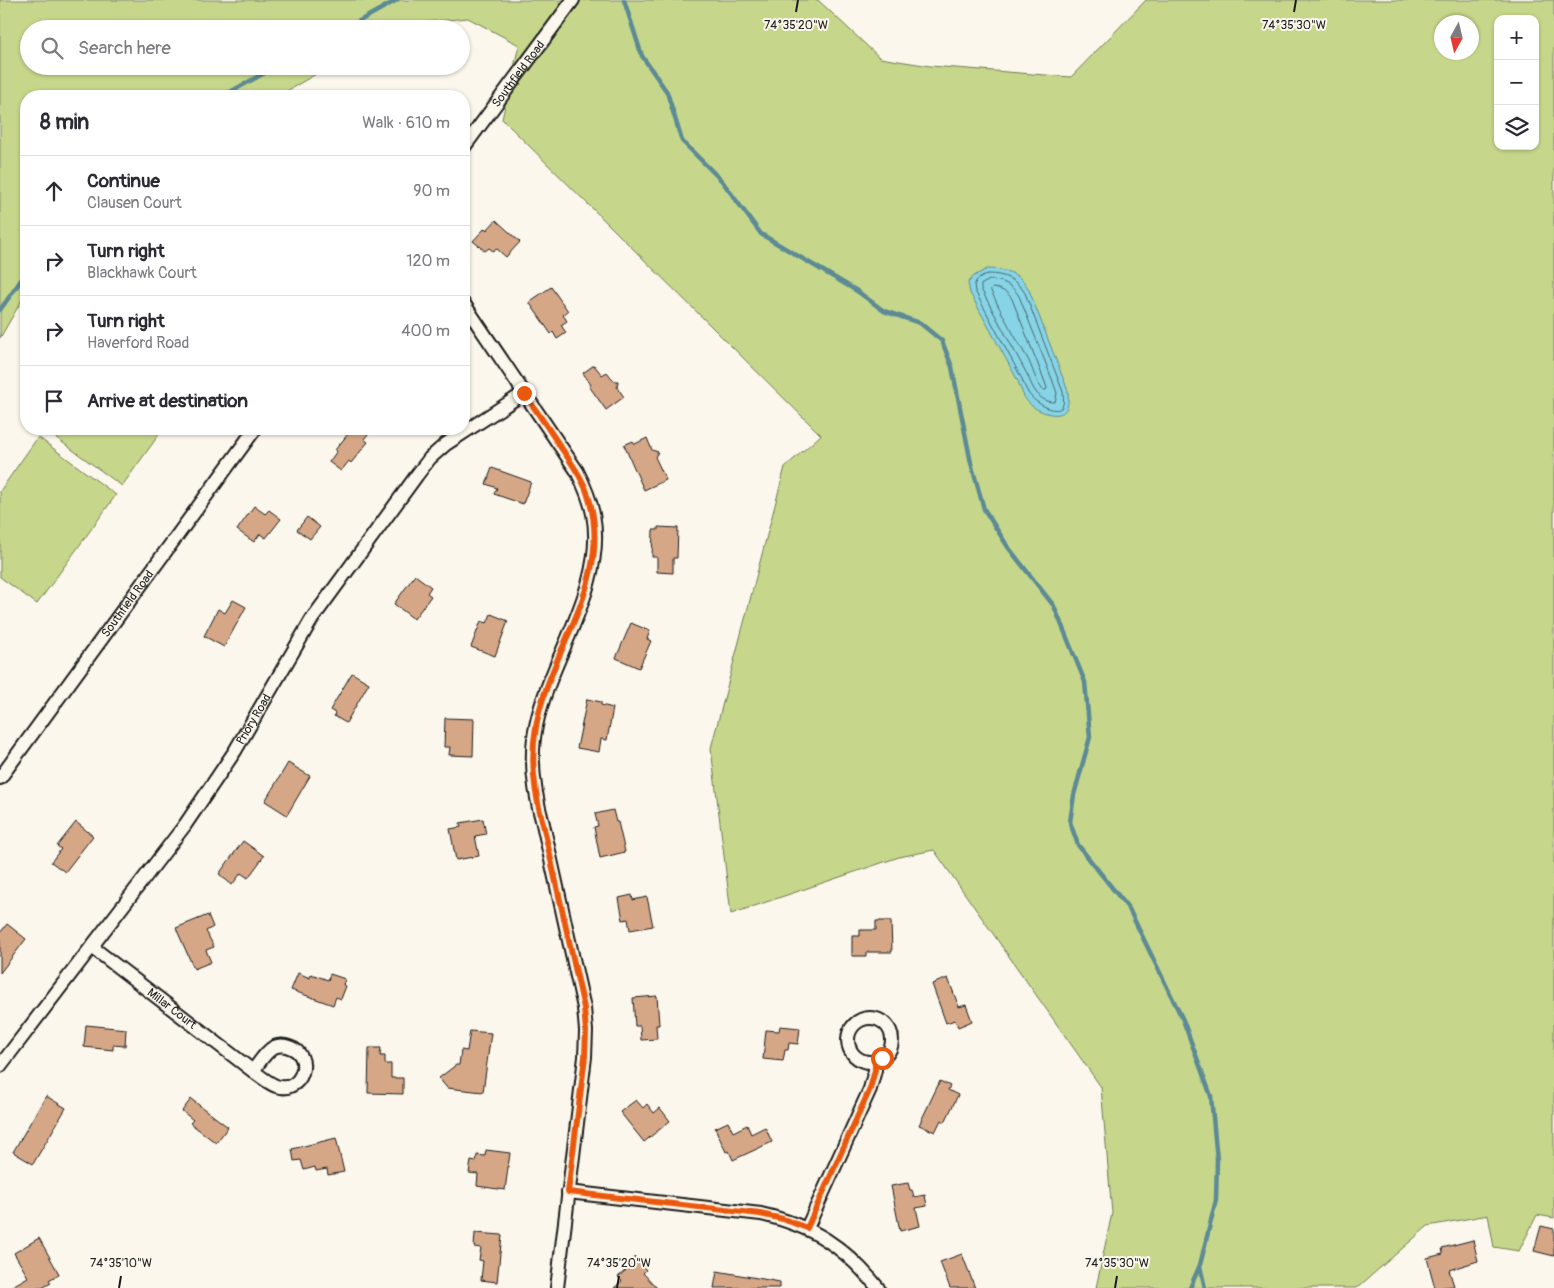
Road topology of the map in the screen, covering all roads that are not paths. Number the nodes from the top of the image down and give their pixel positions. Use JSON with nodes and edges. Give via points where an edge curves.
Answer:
{"nodes":[{"id":1,"x":573,"y":0,"type":"edge"},
{"id":2,"x":470,"y":139,"type":"edge"},
{"id":3,"x":470,"y":313,"type":"edge"},
{"id":4,"x":524,"y":393,"type":"junction"},
{"id":5,"x":470,"y":428,"type":"edge"},
{"id":6,"x":251,"y":435,"type":"edge"},
{"id":7,"x":460,"y":435,"type":"edge"},
{"id":8,"x":0,"y":778,"type":"edge"},
{"id":9,"x":92,"y":947,"type":"junction"},
{"id":10,"x":875,"y":1061,"type":"dead end"},
{"id":11,"x":0,"y":1066,"type":"edge"},
{"id":12,"x":253,"y":1071,"type":"dead end"},
{"id":13,"x":568,"y":1192,"type":"junction"},
{"id":14,"x":807,"y":1228,"type":"junction"},
{"id":15,"x":556,"y":1288,"type":"edge"},
{"id":16,"x":878,"y":1288,"type":"edge"}],
"edges":[{"from":1,"to":2,"type":"street","name":"Southfield Road"},
{"from":3,"to":4,"type":"street"},
{"from":4,"to":5,"type":"street","name":"Priory Road"},
{"from":4,"to":13,"type":"street","via":[[577,471],[593,514],[595,536],[589,582],[542,700],[533,750],[537,801],[584,1008],[586,1031]]},
{"from":6,"to":8,"type":"street","name":"Southfield Road"},
{"from":7,"to":9,"type":"street","name":"Priory Road","via":[[430,458],[417,474],[312,619],[207,794]]},
{"from":9,"to":11,"type":"street","name":"Priory Road"},
{"from":9,"to":12,"type":"street","name":"Millar Court"},
{"from":10,"to":14,"type":"street","via":[[870,1089]]},
{"from":13,"to":14,"type":"street","via":[[760,1214]]},
{"from":13,"to":15,"type":"street"},
{"from":14,"to":16,"type":"street","via":[[850,1256]]}]}
